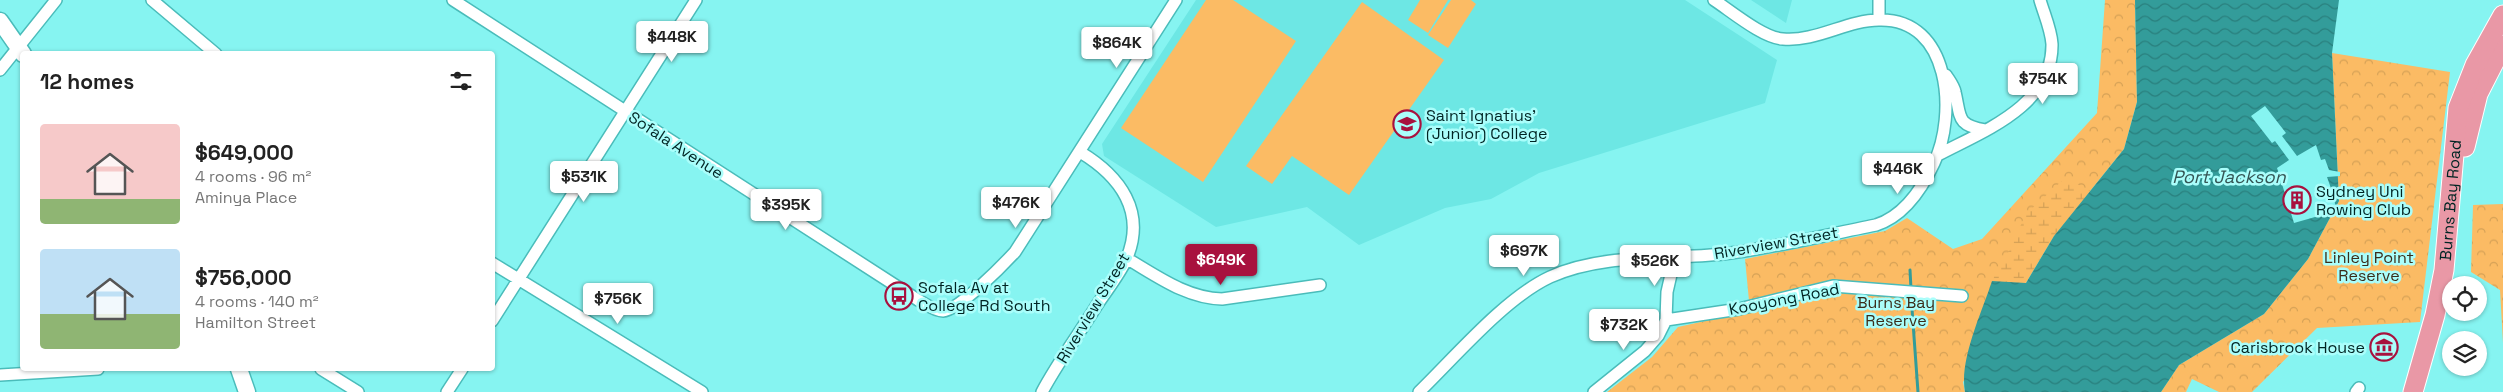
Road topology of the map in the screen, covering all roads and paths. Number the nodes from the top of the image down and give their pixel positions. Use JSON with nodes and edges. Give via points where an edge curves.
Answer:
{"nodes":[{"id":1,"x":56,"y":0,"type":"edge"},
{"id":2,"x":152,"y":0,"type":"edge"},
{"id":3,"x":454,"y":0,"type":"edge"},
{"id":4,"x":696,"y":0,"type":"edge"},
{"id":5,"x":1176,"y":0,"type":"edge"},
{"id":6,"x":1714,"y":0,"type":"edge"},
{"id":7,"x":1879,"y":0,"type":"edge"},
{"id":8,"x":2040,"y":0,"type":"edge"},
{"id":9,"x":2503,"y":15,"type":"edge"},
{"id":10,"x":1879,"y":20,"type":"junction"},
{"id":11,"x":0,"y":21,"type":"edge"},
{"id":12,"x":2503,"y":45,"type":"edge"},
{"id":13,"x":20,"y":50,"type":"edge"},
{"id":14,"x":212,"y":51,"type":"edge"},
{"id":15,"x":1942,"y":69,"type":"junction"},
{"id":16,"x":0,"y":70,"type":"edge"},
{"id":17,"x":625,"y":112,"type":"junction"},
{"id":18,"x":1985,"y":130,"type":"junction"},
{"id":19,"x":1080,"y":152,"type":"junction"},
{"id":20,"x":1938,"y":155,"type":"junction"},
{"id":21,"x":1675,"y":257,"type":"junction"},
{"id":22,"x":1126,"y":258,"type":"junction"},
{"id":23,"x":495,"y":265,"type":"edge"},
{"id":24,"x":2453,"y":276,"type":"edge"},
{"id":25,"x":519,"y":280,"type":"junction"},
{"id":26,"x":1320,"y":285,"type":"dead end"},
{"id":27,"x":1962,"y":296,"type":"dead end"},
{"id":28,"x":495,"y":316,"type":"edge"},
{"id":29,"x":1666,"y":320,"type":"junction"},
{"id":30,"x":2444,"y":321,"type":"edge"},
{"id":31,"x":65,"y":371,"type":"edge"},
{"id":32,"x":240,"y":371,"type":"edge"},
{"id":33,"x":324,"y":371,"type":"edge"},
{"id":34,"x":461,"y":371,"type":"edge"},
{"id":35,"x":0,"y":375,"type":"edge"},
{"id":36,"x":246,"y":392,"type":"edge"},
{"id":37,"x":358,"y":392,"type":"edge"},
{"id":38,"x":447,"y":392,"type":"edge"},
{"id":39,"x":702,"y":392,"type":"edge"},
{"id":40,"x":1042,"y":392,"type":"edge"},
{"id":41,"x":1419,"y":392,"type":"edge"},
{"id":42,"x":1594,"y":392,"type":"edge"},
{"id":43,"x":2413,"y":392,"type":"edge"},
{"id":44,"x":2425,"y":392,"type":"edge"}],
"edges":[{"from":1,"to":13,"type":"street"},
{"from":2,"to":14,"type":"street"},
{"from":3,"to":17,"type":"street","name":"Sofala Avenue"},
{"from":4,"to":17,"type":"street"},
{"from":5,"to":19,"type":"street"},
{"from":6,"to":10,"type":"street","name":"Riverview Street","via":[[1763,32],[1783,40],[1806,38]]},
{"from":7,"to":10,"type":"street"},
{"from":8,"to":18,"type":"street","via":[[2052,45],[2045,78],[2036,94],[2019,109]]},
{"from":9,"to":43,"type":"main road","name":"Burns Bay Road","via":[[2475,65],[2458,108],[2444,270]]},
{"from":10,"to":15,"type":"street","name":"Riverview Street","via":[[1900,23],[1917,32],[1932,46]]},
{"from":11,"to":13,"type":"main road"},
{"from":12,"to":24,"type":"main road","name":"Burns Bay Road","via":[[2481,85],[2469,125]]},
{"from":13,"to":16,"type":"street"},
{"from":15,"to":18,"type":"street","name":"Riverview Street","via":[[1955,90],[1962,121],[1966,126]]},
{"from":15,"to":20,"type":"street","name":"Riverview Street","via":[[1946,115]]},
{"from":17,"to":19,"type":"street","name":"Sofala Avenue","via":[[932,308],[944,311],[953,308],[1015,252]]},
{"from":17,"to":25,"type":"street"},
{"from":18,"to":20,"type":"street"},
{"from":19,"to":22,"type":"street","name":"Riverview Street","via":[[1110,173],[1125,193],[1133,224]]},
{"from":20,"to":21,"type":"street","name":"Riverview Street","via":[[1905,207],[1886,222],[1724,254]]},
{"from":21,"to":29,"type":"street","via":[[1667,292]]},
{"from":21,"to":41,"type":"street","name":"Riverview Street","via":[[1576,267],[1532,287],[1506,307]]},
{"from":22,"to":26,"type":"street","via":[[1190,295],[1207,299]]},
{"from":22,"to":40,"type":"street","name":"Riverview Street"},
{"from":23,"to":25,"type":"street"},
{"from":25,"to":28,"type":"street"},
{"from":25,"to":39,"type":"street"},
{"from":27,"to":29,"type":"street","name":"Kooyong Road","via":[[1833,286],[1738,309]]},
{"from":29,"to":42,"type":"street","via":[[1645,351]]},
{"from":30,"to":44,"type":"main road"},
{"from":31,"to":35,"type":"street"},
{"from":32,"to":36,"type":"main road"},
{"from":33,"to":37,"type":"street"},
{"from":34,"to":38,"type":"street"}]}
